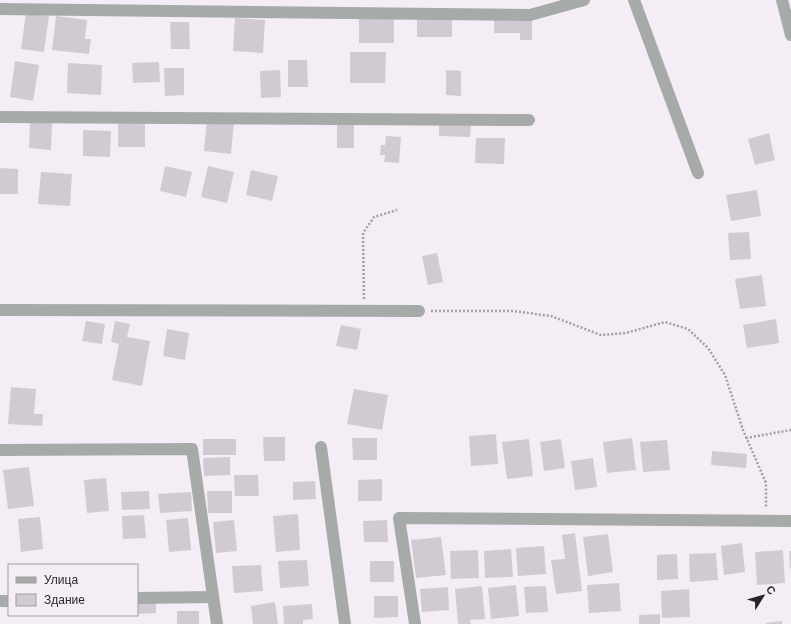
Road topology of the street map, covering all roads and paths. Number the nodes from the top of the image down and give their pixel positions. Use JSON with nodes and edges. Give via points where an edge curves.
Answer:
{"nodes":[{"id":1,"x":584,"y":0,"type":"edge"},
{"id":2,"x":634,"y":0,"type":"edge"},
{"id":3,"x":782,"y":0,"type":"edge"},
{"id":4,"x":0,"y":9,"type":"edge"},
{"id":5,"x":791,"y":35,"type":"edge"},
{"id":6,"x":0,"y":117,"type":"edge"},
{"id":7,"x":529,"y":120,"type":"dead end"},
{"id":8,"x":698,"y":173,"type":"dead end"},
{"id":9,"x":397,"y":210,"type":"dead end"},
{"id":10,"x":0,"y":310,"type":"edge"},
{"id":11,"x":364,"y":311,"type":"junction"},
{"id":12,"x":419,"y":311,"type":"joint"},
{"id":13,"x":791,"y":430,"type":"edge"},
{"id":14,"x":746,"y":438,"type":"junction"},
{"id":15,"x":320,"y":447,"type":"dead end"},
{"id":16,"x":0,"y":450,"type":"edge"},
{"id":17,"x":766,"y":521,"type":"junction"},
{"id":18,"x":791,"y":521,"type":"edge"},
{"id":19,"x":213,"y":596,"type":"junction"},
{"id":20,"x":138,"y":598,"type":"edge"},
{"id":21,"x":218,"y":624,"type":"edge"},
{"id":22,"x":344,"y":624,"type":"edge"},
{"id":23,"x":414,"y":624,"type":"edge"}],
"edges":[{"from":1,"to":4,"type":"street","via":[[530,14]]},
{"from":2,"to":8,"type":"street"},
{"from":3,"to":5,"type":"street"},
{"from":6,"to":7,"type":"street"},
{"from":9,"to":11,"type":"path","via":[[374,217],[363,233]]},
{"from":10,"to":11,"type":"street"},
{"from":11,"to":12,"type":"street"},
{"from":12,"to":14,"type":"path","via":[[513,311],[551,316],[601,335],[626,333],[665,322],[688,329],[708,348],[724,375]]},
{"from":13,"to":14,"type":"path"},
{"from":14,"to":17,"type":"path","via":[[766,483]]},
{"from":15,"to":22,"type":"street"},
{"from":16,"to":19,"type":"street","via":[[192,449]]},
{"from":17,"to":18,"type":"street"},
{"from":17,"to":23,"type":"street","via":[[399,518]]},
{"from":19,"to":20,"type":"street"},
{"from":19,"to":21,"type":"street"}]}
